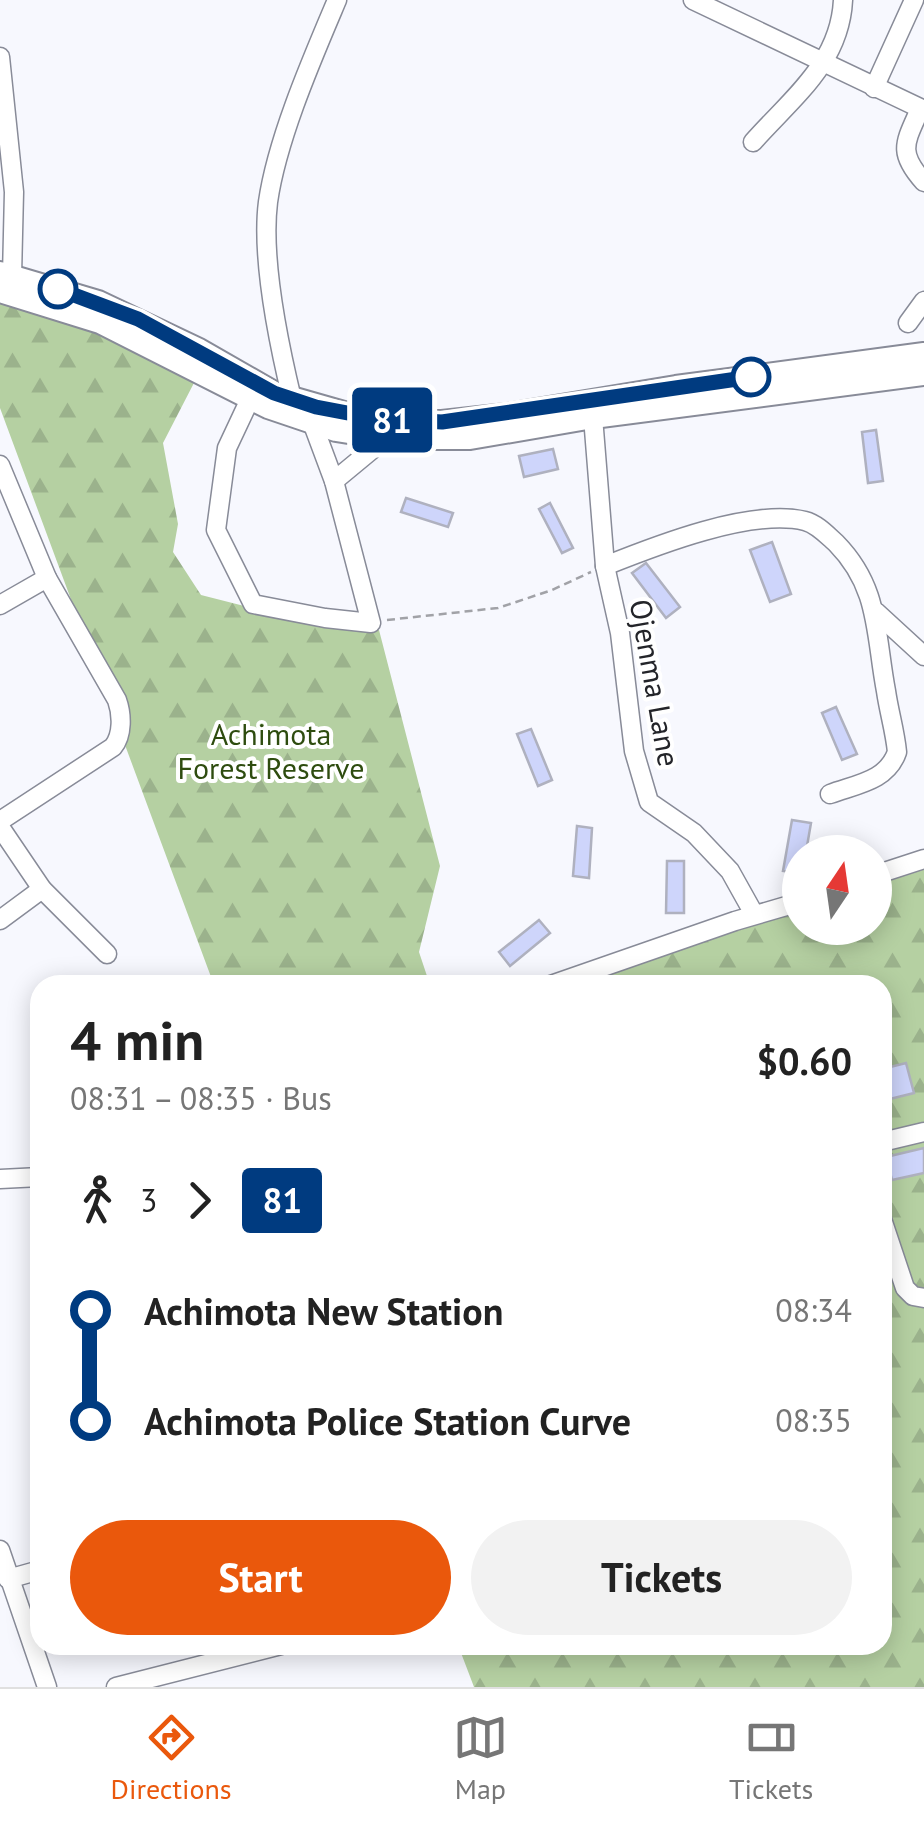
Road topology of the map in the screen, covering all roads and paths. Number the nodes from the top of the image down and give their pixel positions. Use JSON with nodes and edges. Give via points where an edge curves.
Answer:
{"nodes":[{"id":1,"x":337,"y":0,"type":"edge"},
{"id":2,"x":693,"y":0,"type":"edge"},
{"id":3,"x":842,"y":0,"type":"edge"},
{"id":4,"x":914,"y":0,"type":"edge"},
{"id":5,"x":0,"y":57,"type":"edge"},
{"id":6,"x":823,"y":64,"type":"junction"},
{"id":7,"x":874,"y":88,"type":"junction"},
{"id":8,"x":922,"y":110,"type":"edge"},
{"id":9,"x":753,"y":142,"type":"dead end"},
{"id":10,"x":924,"y":182,"type":"edge"},
{"id":11,"x":6,"y":241,"type":"edge"},
{"id":12,"x":4,"y":280,"type":"edge"},
{"id":13,"x":924,"y":301,"type":"edge"},
{"id":14,"x":908,"y":323,"type":"dead end"},
{"id":15,"x":921,"y":359,"type":"edge"},
{"id":16,"x":860,"y":380,"type":"junction"},
{"id":17,"x":924,"y":391,"type":"edge"},
{"id":18,"x":250,"y":398,"type":"junction"},
{"id":19,"x":292,"y":399,"type":"junction"},
{"id":20,"x":593,"y":417,"type":"junction"},
{"id":21,"x":312,"y":422,"type":"junction"},
{"id":22,"x":386,"y":438,"type":"junction"},
{"id":23,"x":0,"y":466,"type":"edge"},
{"id":24,"x":334,"y":481,"type":"junction"},
{"id":25,"x":604,"y":566,"type":"junction"},
{"id":26,"x":47,"y":578,"type":"junction"},
{"id":27,"x":0,"y":605,"type":"edge"},
{"id":28,"x":876,"y":612,"type":"junction"},
{"id":29,"x":371,"y":623,"type":"junction"},
{"id":30,"x":924,"y":656,"type":"edge"},
{"id":31,"x":830,"y":794,"type":"dead end"},
{"id":32,"x":0,"y":824,"type":"edge"},
{"id":33,"x":924,"y":859,"type":"edge"},
{"id":34,"x":892,"y":869,"type":"edge"},
{"id":35,"x":42,"y":889,"type":"junction"},
{"id":36,"x":782,"y":907,"type":"edge"},
{"id":37,"x":754,"y":914,"type":"junction"},
{"id":38,"x":0,"y":920,"type":"edge"},
{"id":39,"x":107,"y":954,"type":"dead end"},
{"id":40,"x":580,"y":975,"type":"edge"},
{"id":41,"x":924,"y":1132,"type":"edge"},
{"id":42,"x":892,"y":1140,"type":"edge"},
{"id":43,"x":30,"y":1178,"type":"edge"},
{"id":44,"x":0,"y":1179,"type":"edge"},
{"id":45,"x":892,"y":1250,"type":"edge"},
{"id":46,"x":924,"y":1298,"type":"edge"},
{"id":47,"x":0,"y":1550,"type":"edge"},
{"id":48,"x":30,"y":1573,"type":"edge"},
{"id":49,"x":8,"y":1579,"type":"junction"},
{"id":50,"x":30,"y":1640,"type":"edge"},
{"id":51,"x":35,"y":1655,"type":"edge"},
{"id":52,"x":241,"y":1655,"type":"edge"},
{"id":53,"x":47,"y":1687,"type":"edge"},
{"id":54,"x":116,"y":1687,"type":"edge"}],
"edges":[{"from":1,"to":19,"type":"street","via":[[308,68],[268,206],[273,298]]},
{"from":2,"to":6,"type":"street"},
{"from":3,"to":6,"type":"street","via":[[838,36]]},
{"from":4,"to":7,"type":"street"},
{"from":5,"to":11,"type":"street","via":[[14,192]]},
{"from":6,"to":7,"type":"street"},
{"from":6,"to":9,"type":"street"},
{"from":7,"to":8,"type":"street"},
{"from":8,"to":10,"type":"street","via":[[904,144],[909,165]]},
{"from":11,"to":12,"type":"street"},
{"from":12,"to":18,"type":"main road"},
{"from":12,"to":19,"type":"main road","via":[[98,302]]},
{"from":13,"to":14,"type":"street"},
{"from":15,"to":16,"type":"main road"},
{"from":15,"to":19,"type":"main road","via":[[442,422],[374,418]]},
{"from":16,"to":17,"type":"main road"},
{"from":16,"to":20,"type":"main road"},
{"from":18,"to":21,"type":"main road"},
{"from":18,"to":29,"type":"street","via":[[227,448],[216,530],[252,604]]},
{"from":20,"to":22,"type":"main road","via":[[470,438]]},
{"from":20,"to":25,"type":"street","name":"Ojenma Lane"},
{"from":21,"to":22,"type":"main road"},
{"from":21,"to":24,"type":"street"},
{"from":22,"to":24,"type":"street"},
{"from":23,"to":26,"type":"street"},
{"from":24,"to":29,"type":"street"},
{"from":25,"to":28,"type":"street","via":[[721,526],[805,521],[838,545],[862,575]]},
{"from":25,"to":29,"type":"path","via":[[498,608]]},
{"from":25,"to":37,"type":"street","name":"Ojenma Lane","via":[[648,802],[694,833],[730,871]]},
{"from":26,"to":27,"type":"street"},
{"from":26,"to":32,"type":"street","via":[[117,700],[119,740]]},
{"from":28,"to":30,"type":"street"},
{"from":28,"to":31,"type":"street","via":[[897,752],[883,775]]},
{"from":32,"to":35,"type":"street"},
{"from":33,"to":34,"type":"street"},
{"from":35,"to":38,"type":"street"},
{"from":35,"to":39,"type":"street"},
{"from":36,"to":37,"type":"street"},
{"from":37,"to":40,"type":"street"},
{"from":41,"to":42,"type":"street"},
{"from":43,"to":44,"type":"street"},
{"from":45,"to":46,"type":"street","via":[[904,1288]]},
{"from":47,"to":49,"type":"street"},
{"from":48,"to":49,"type":"street"},
{"from":49,"to":50,"type":"street"},
{"from":51,"to":53,"type":"street"},
{"from":52,"to":54,"type":"street"}]}
